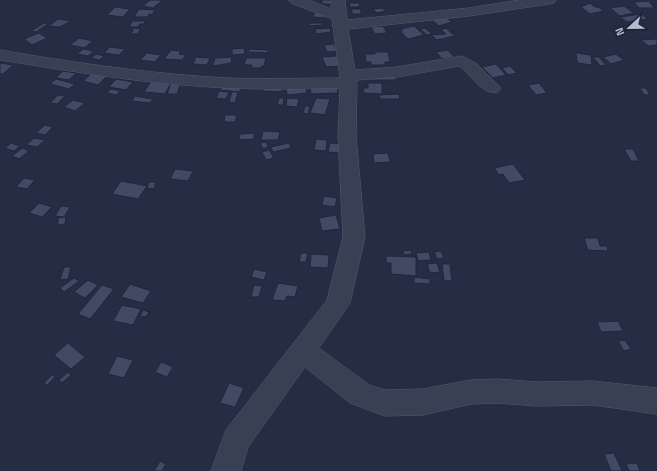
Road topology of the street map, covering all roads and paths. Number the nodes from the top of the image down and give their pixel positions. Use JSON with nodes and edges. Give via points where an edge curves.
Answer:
{"nodes":[{"id":1,"x":296,"y":0,"type":"edge"},
{"id":2,"x":549,"y":0,"type":"edge"},
{"id":3,"x":471,"y":6,"type":"edge"},
{"id":4,"x":339,"y":14,"type":"edge"},
{"id":5,"x":0,"y":55,"type":"edge"},
{"id":6,"x":349,"y":80,"type":"junction"},
{"id":7,"x":492,"y":88,"type":"dead end"},
{"id":8,"x":302,"y":350,"type":"junction"},
{"id":9,"x":657,"y":401,"type":"edge"},
{"id":10,"x":226,"y":471,"type":"edge"}],
"edges":[{"from":1,"to":4,"type":"street"},
{"from":2,"to":3,"type":"street"},
{"from":3,"to":4,"type":"street"},
{"from":4,"to":6,"type":"street"},
{"from":5,"to":6,"type":"street","via":[[91,70],[209,82],[252,84]]},
{"from":6,"to":7,"type":"street","via":[[462,61]]},
{"from":6,"to":8,"type":"street","via":[[347,136],[354,237],[338,303]]},
{"from":8,"to":9,"type":"street","via":[[360,394],[384,403],[423,402],[471,392],[498,391],[536,394],[593,393]]},
{"from":8,"to":10,"type":"street","via":[[236,440]]}]}
